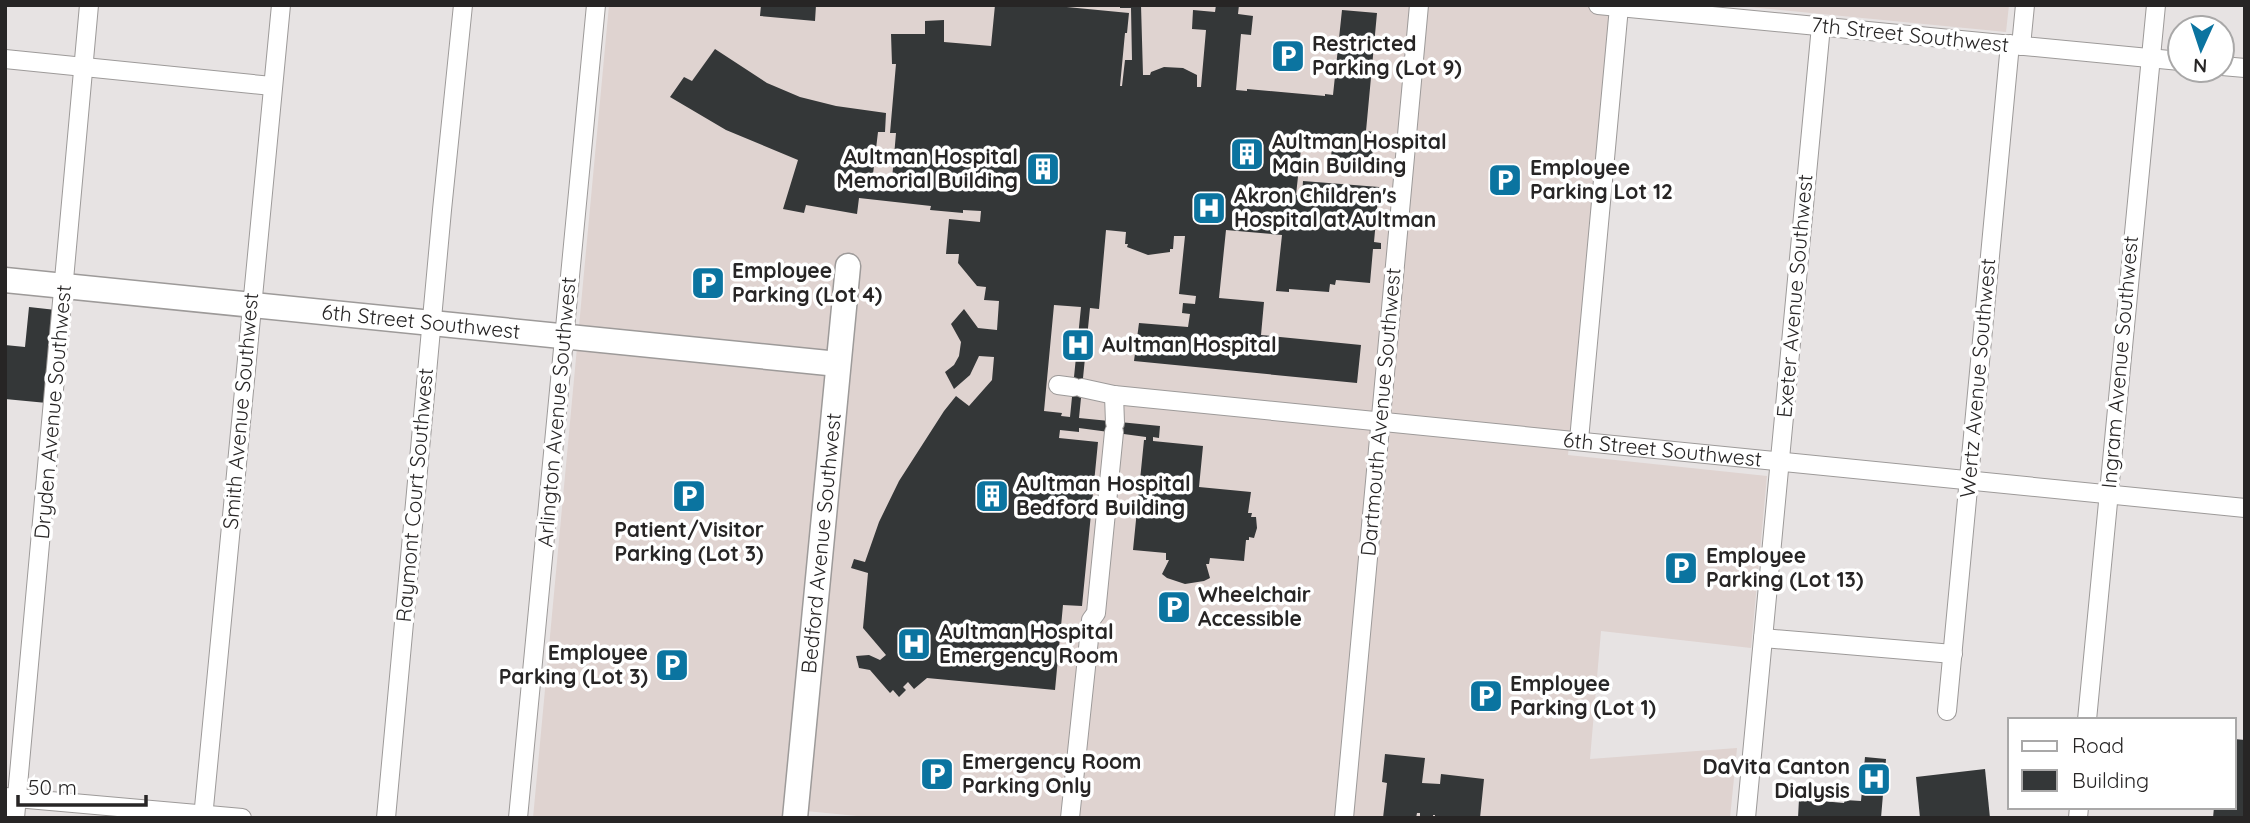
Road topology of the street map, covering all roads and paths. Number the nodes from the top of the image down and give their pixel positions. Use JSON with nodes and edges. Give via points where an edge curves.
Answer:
{"nodes":[{"id":1,"x":89,"y":5,"type":"edge"},
{"id":2,"x":281,"y":5,"type":"edge"},
{"id":3,"x":463,"y":5,"type":"edge"},
{"id":4,"x":596,"y":5,"type":"edge"},
{"id":5,"x":1419,"y":5,"type":"edge"},
{"id":6,"x":1598,"y":5,"type":"edge"},
{"id":7,"x":2025,"y":5,"type":"edge"},
{"id":8,"x":2156,"y":5,"type":"edge"},
{"id":9,"x":1619,"y":7,"type":"junction"},
{"id":10,"x":1715,"y":10,"type":"edge"},
{"id":11,"x":1821,"y":26,"type":"junction"},
{"id":12,"x":2015,"y":45,"type":"junction"},
{"id":13,"x":2150,"y":58,"type":"junction"},
{"id":14,"x":5,"y":60,"type":"edge"},
{"id":15,"x":2166,"y":60,"type":"edge"},
{"id":16,"x":83,"y":67,"type":"junction"},
{"id":17,"x":272,"y":86,"type":"junction"},
{"id":18,"x":848,"y":266,"type":"dead end"},
{"id":19,"x":5,"y":280,"type":"edge"},
{"id":20,"x":64,"y":286,"type":"junction"},
{"id":21,"x":251,"y":305,"type":"junction"},
{"id":22,"x":431,"y":324,"type":"junction"},
{"id":23,"x":564,"y":338,"type":"junction"},
{"id":24,"x":838,"y":364,"type":"junction"},
{"id":25,"x":1071,"y":386,"type":"dead end"},
{"id":26,"x":1114,"y":395,"type":"junction"},
{"id":27,"x":1381,"y":422,"type":"junction"},
{"id":28,"x":1579,"y":440,"type":"junction"},
{"id":29,"x":1780,"y":461,"type":"junction"},
{"id":30,"x":1969,"y":480,"type":"junction"},
{"id":31,"x":2108,"y":494,"type":"junction"},
{"id":32,"x":2245,"y":508,"type":"edge"},
{"id":33,"x":1763,"y":638,"type":"junction"},
{"id":34,"x":1952,"y":654,"type":"junction"},
{"id":35,"x":1947,"y":711,"type":"dead end"},
{"id":36,"x":2087,"y":718,"type":"edge"},
{"id":37,"x":11,"y":797,"type":"edge"},
{"id":38,"x":203,"y":816,"type":"edge"},
{"id":39,"x":15,"y":818,"type":"edge"},
{"id":40,"x":242,"y":818,"type":"edge"},
{"id":41,"x":386,"y":818,"type":"edge"},
{"id":42,"x":518,"y":818,"type":"edge"},
{"id":43,"x":795,"y":818,"type":"edge"},
{"id":44,"x":1070,"y":818,"type":"edge"},
{"id":45,"x":1344,"y":818,"type":"edge"},
{"id":46,"x":1746,"y":818,"type":"edge"}],
"edges":[{"from":1,"to":16,"type":"street","name":"Dryden Avenue Southwest"},
{"from":2,"to":17,"type":"street","name":"Smith Avenue Southwest"},
{"from":3,"to":22,"type":"street","name":"Raymont Court Southwest"},
{"from":4,"to":23,"type":"street","name":"Arlington Avenue Southwest"},
{"from":5,"to":27,"type":"street","name":"Dartmouth Avenue Southwest"},
{"from":6,"to":9,"type":"street","name":"7th Street Southwest"},
{"from":7,"to":12,"type":"street","name":"Wertz Avenue Southwest"},
{"from":8,"to":13,"type":"street","name":"Ingram Avenue Southwest"},
{"from":9,"to":10,"type":"street","name":"7th Street Southwest"},
{"from":9,"to":28,"type":"street"},
{"from":10,"to":11,"type":"street","name":"7th Street Southwest"},
{"from":11,"to":12,"type":"street","name":"7th Street Southwest"},
{"from":11,"to":29,"type":"street","name":"Exeter Avenue Southwest"},
{"from":12,"to":13,"type":"street","name":"7th Street Southwest"},
{"from":12,"to":30,"type":"street","name":"Wertz Avenue Southwest"},
{"from":13,"to":15,"type":"street","name":"7th Street Southwest"},
{"from":13,"to":31,"type":"street","name":"Ingram Avenue Southwest"},
{"from":14,"to":16,"type":"street"},
{"from":16,"to":17,"type":"street"},
{"from":16,"to":20,"type":"street","name":"Dryden Avenue Southwest"},
{"from":17,"to":21,"type":"street","name":"Smith Avenue Southwest"},
{"from":18,"to":24,"type":"street","name":"Bedford Avenue Southwest"},
{"from":19,"to":20,"type":"street","name":"6th Street Southwest"},
{"from":20,"to":21,"type":"street","name":"6th Street Southwest"},
{"from":20,"to":37,"type":"street","name":"Dryden Avenue Southwest"},
{"from":21,"to":22,"type":"street","name":"6th Street Southwest"},
{"from":21,"to":38,"type":"street","name":"Smith Avenue Southwest"},
{"from":22,"to":23,"type":"street","name":"6th Street Southwest"},
{"from":22,"to":41,"type":"street","name":"Raymont Court Southwest"},
{"from":23,"to":24,"type":"street","name":"6th Street Southwest"},
{"from":23,"to":42,"type":"street","name":"Arlington Avenue Southwest"},
{"from":24,"to":43,"type":"street","name":"Bedford Avenue Southwest"},
{"from":25,"to":26,"type":"street","name":"6th Street Southwest"},
{"from":26,"to":27,"type":"street","name":"6th Street Southwest"},
{"from":26,"to":44,"type":"street","via":[[1096,613],[1091,620]]},
{"from":27,"to":28,"type":"street","name":"6th Street Southwest"},
{"from":27,"to":45,"type":"street","name":"Dartmouth Avenue Southwest"},
{"from":28,"to":29,"type":"street","name":"6th Street Southwest"},
{"from":29,"to":30,"type":"street","name":"6th Street Southwest"},
{"from":29,"to":33,"type":"street","name":"Exeter Avenue Southwest"},
{"from":30,"to":31,"type":"street","name":"6th Street Southwest"},
{"from":30,"to":34,"type":"street","name":"Wertz Avenue Southwest"},
{"from":31,"to":32,"type":"street","name":"6th Street Southwest"},
{"from":31,"to":36,"type":"street","name":"Ingram Avenue Southwest"},
{"from":33,"to":34,"type":"street"},
{"from":33,"to":46,"type":"street","name":"Exeter Avenue Southwest"},
{"from":34,"to":35,"type":"street","name":"Wertz Avenue Southwest"},
{"from":37,"to":38,"type":"street"},
{"from":37,"to":39,"type":"street","name":"Dryden Avenue Southwest"},
{"from":38,"to":40,"type":"street"}]}
